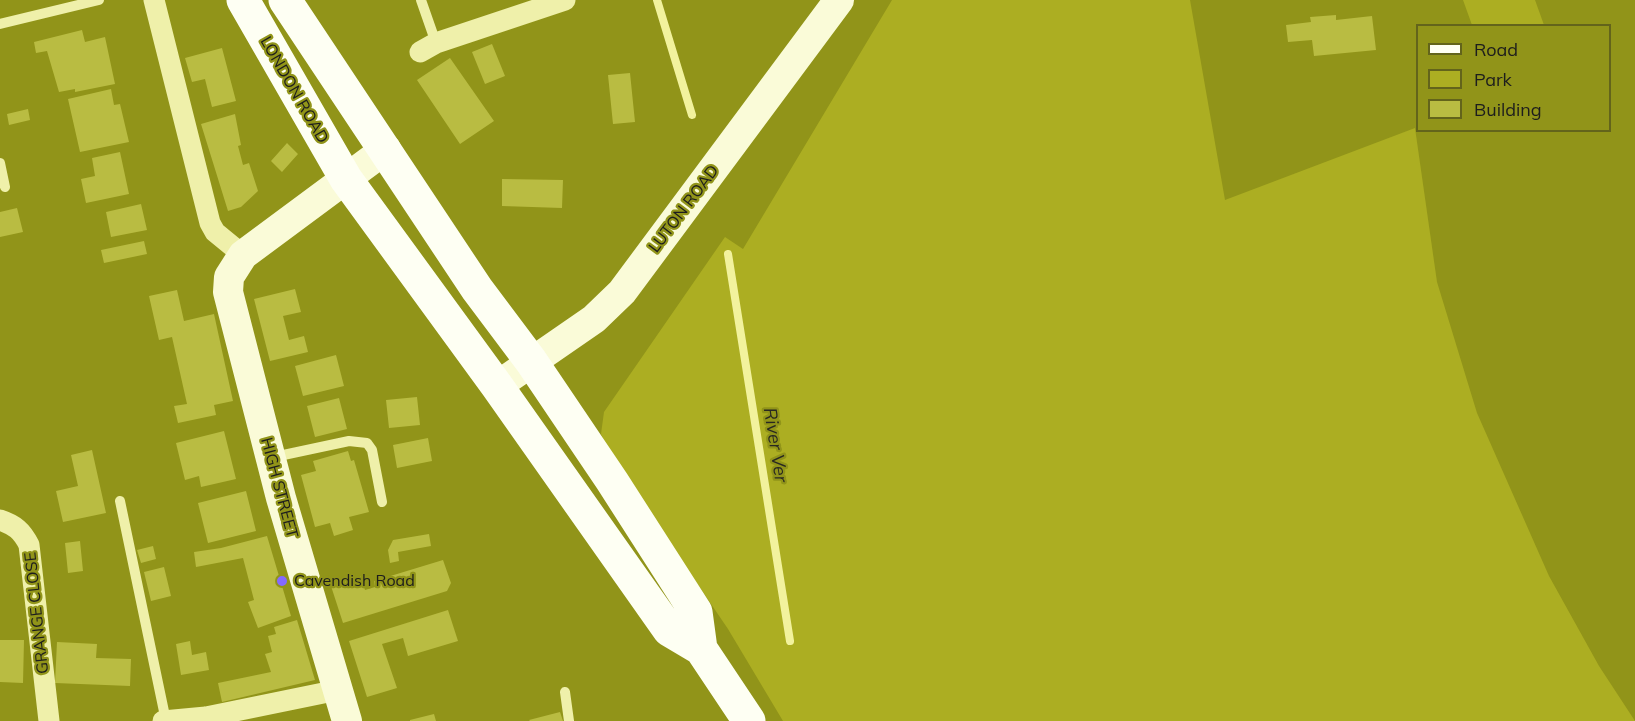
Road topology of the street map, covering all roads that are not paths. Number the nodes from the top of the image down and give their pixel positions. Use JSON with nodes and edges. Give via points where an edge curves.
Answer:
{"nodes":[{"id":1,"x":99,"y":0,"type":"edge"},
{"id":2,"x":154,"y":0,"type":"edge"},
{"id":3,"x":243,"y":0,"type":"edge"},
{"id":4,"x":285,"y":0,"type":"edge"},
{"id":5,"x":421,"y":0,"type":"edge"},
{"id":6,"x":566,"y":0,"type":"edge"},
{"id":7,"x":839,"y":0,"type":"edge"},
{"id":8,"x":0,"y":24,"type":"edge"},
{"id":9,"x":428,"y":47,"type":"joint"},
{"id":10,"x":386,"y":149,"type":"junction"},
{"id":11,"x":0,"y":163,"type":"edge"},
{"id":12,"x":346,"y":179,"type":"junction"},
{"id":13,"x":5,"y":187,"type":"dead end"},
{"id":14,"x":243,"y":255,"type":"junction"},
{"id":15,"x":531,"y":361,"type":"junction"},
{"id":16,"x":497,"y":386,"type":"junction"},
{"id":17,"x":270,"y":458,"type":"junction"},
{"id":18,"x":120,"y":501,"type":"dead end"},
{"id":19,"x":382,"y":502,"type":"dead end"},
{"id":20,"x":0,"y":520,"type":"edge"},
{"id":21,"x":701,"y":649,"type":"junction"},
{"id":22,"x":338,"y":690,"type":"junction"},
{"id":23,"x":565,"y":692,"type":"dead end"},
{"id":24,"x":49,"y":721,"type":"edge"},
{"id":25,"x":165,"y":721,"type":"edge"},
{"id":26,"x":347,"y":721,"type":"edge"},
{"id":27,"x":569,"y":721,"type":"edge"},
{"id":28,"x":749,"y":721,"type":"edge"}],
"edges":[{"from":1,"to":8,"type":"lane"},
{"from":2,"to":14,"type":"street","via":[[208,216],[215,232]]},
{"from":3,"to":12,"type":"main road","name":"LONDON ROAD"},
{"from":4,"to":10,"type":"main road"},
{"from":5,"to":9,"type":"lane"},
{"from":6,"to":9,"type":"street"},
{"from":7,"to":15,"type":"street","name":"LUTON ROAD","via":[[622,292],[594,319]]},
{"from":10,"to":12,"type":"street","name":"HIGH STREET"},
{"from":10,"to":15,"type":"main road","via":[[477,289]]},
{"from":11,"to":13,"type":"lane"},
{"from":12,"to":14,"type":"street","name":"HIGH STREET"},
{"from":12,"to":16,"type":"main road","name":"LONDON ROAD"},
{"from":14,"to":17,"type":"street","name":"HIGH STREET","via":[[229,277],[228,292]]},
{"from":15,"to":16,"type":"street","name":"LUTON ROAD"},
{"from":15,"to":21,"type":"main road","via":[[696,612]]},
{"from":16,"to":21,"type":"main road","name":"LONDON ROAD","via":[[669,630]]},
{"from":17,"to":19,"type":"lane","via":[[361,441],[372,450]]},
{"from":17,"to":22,"type":"street","name":"HIGH STREET"},
{"from":18,"to":25,"type":"lane"},
{"from":20,"to":24,"type":"street","name":"GRANGE CLOSE","via":[[12,524],[29,545]]},
{"from":21,"to":28,"type":"main road"},
{"from":22,"to":25,"type":"street","via":[[206,717]]},
{"from":22,"to":26,"type":"street","name":"HIGH STREET"},
{"from":23,"to":27,"type":"lane"}]}
